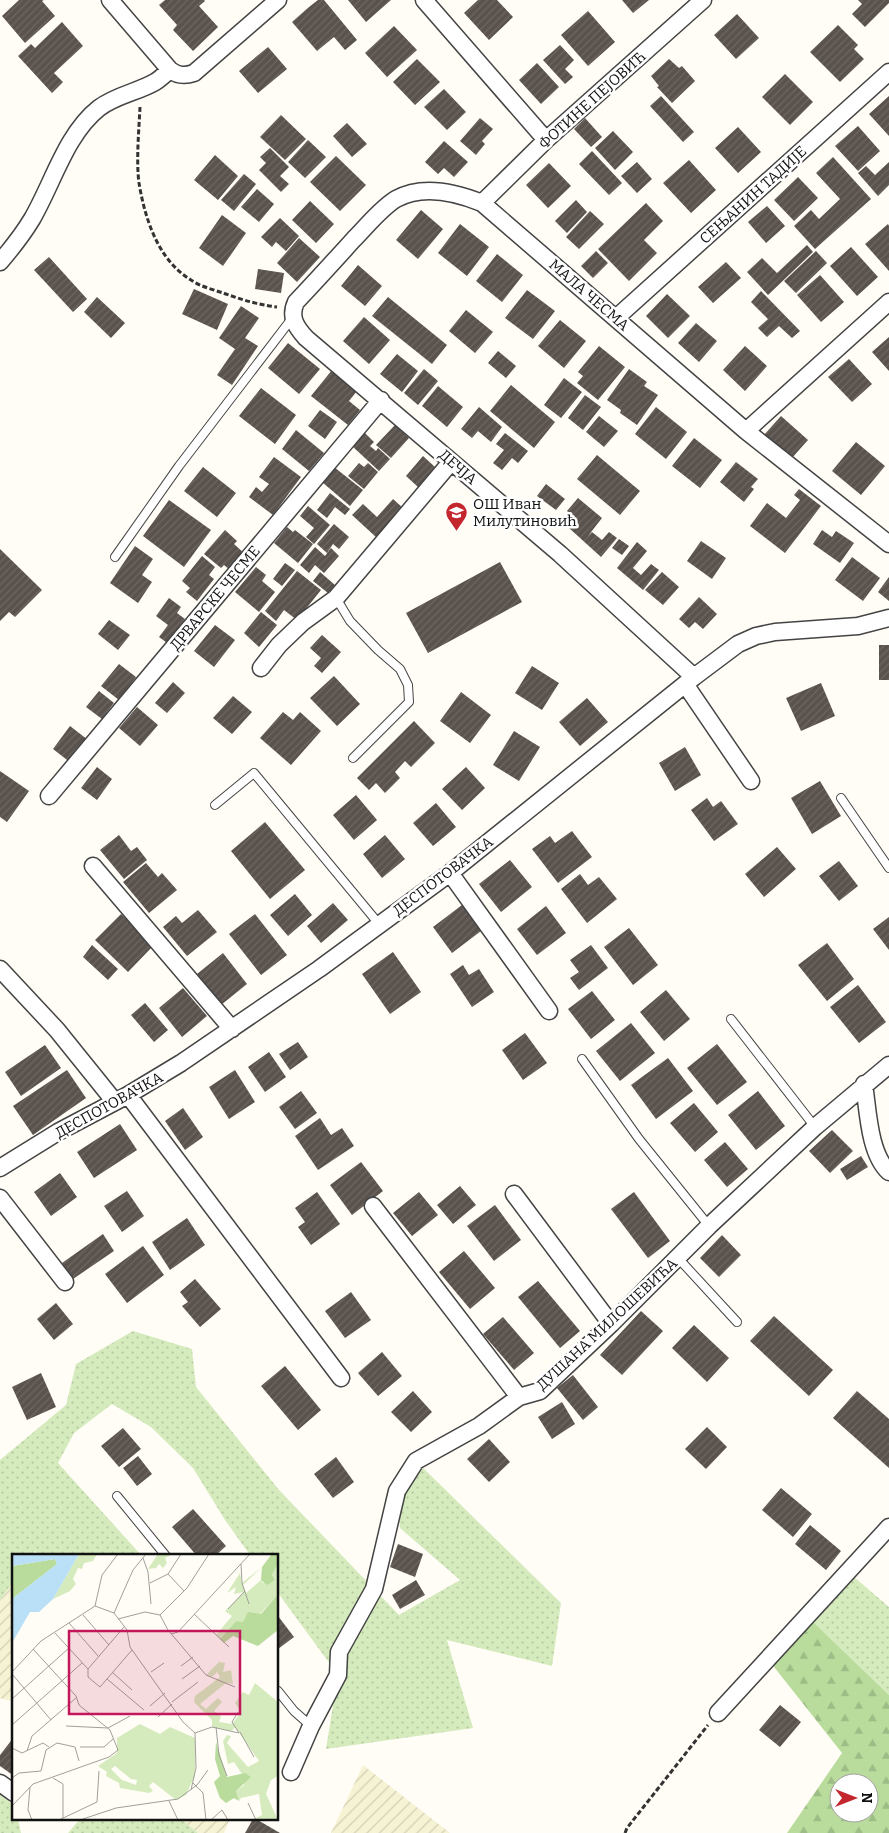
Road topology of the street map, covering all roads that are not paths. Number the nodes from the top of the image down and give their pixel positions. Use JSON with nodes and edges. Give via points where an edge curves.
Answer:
{"nodes":[{"id":1,"x":110,"y":0,"type":"edge"},
{"id":2,"x":278,"y":0,"type":"edge"},
{"id":3,"x":424,"y":0,"type":"edge"},
{"id":4,"x":703,"y":0,"type":"edge"},
{"id":5,"x":170,"y":70,"type":"junction"},
{"id":6,"x":889,"y":72,"type":"edge"},
{"id":7,"x":546,"y":140,"type":"junction"},
{"id":8,"x":482,"y":203,"type":"junction"},
{"id":9,"x":0,"y":262,"type":"edge"},
{"id":10,"x":889,"y":302,"type":"edge"},
{"id":11,"x":293,"y":313,"type":"junction"},
{"id":12,"x":616,"y":318,"type":"junction"},
{"id":13,"x":381,"y":400,"type":"junction"},
{"id":14,"x":746,"y":431,"type":"junction"},
{"id":15,"x":451,"y":462,"type":"junction"},
{"id":16,"x":889,"y":544,"type":"edge"},
{"id":17,"x":115,"y":557,"type":"dead end"},
{"id":18,"x":336,"y":598,"type":"junction"},
{"id":19,"x":889,"y":618,"type":"edge"},
{"id":20,"x":261,"y":668,"type":"dead end"},
{"id":21,"x":689,"y":680,"type":"junction"},
{"id":22,"x":353,"y":758,"type":"dead end"},
{"id":23,"x":751,"y":781,"type":"dead end"},
{"id":24,"x":49,"y":796,"type":"dead end"},
{"id":25,"x":841,"y":798,"type":"dead end"},
{"id":26,"x":215,"y":806,"type":"dead end"},
{"id":27,"x":93,"y":866,"type":"dead end"},
{"id":28,"x":889,"y":868,"type":"edge"},
{"id":29,"x":450,"y":873,"type":"junction"},
{"id":30,"x":379,"y":924,"type":"junction"},
{"id":31,"x":0,"y":969,"type":"edge"},
{"id":32,"x":549,"y":1011,"type":"dead end"},
{"id":33,"x":731,"y":1019,"type":"dead end"},
{"id":34,"x":232,"y":1029,"type":"junction"},
{"id":35,"x":582,"y":1060,"type":"dead end"},
{"id":36,"x":889,"y":1065,"type":"edge"},
{"id":37,"x":864,"y":1084,"type":"junction"},
{"id":38,"x":122,"y":1099,"type":"junction"},
{"id":39,"x":816,"y":1127,"type":"junction"},
{"id":40,"x":0,"y":1168,"type":"edge"},
{"id":41,"x":889,"y":1172,"type":"edge"},
{"id":42,"x":514,"y":1194,"type":"dead end"},
{"id":43,"x":0,"y":1198,"type":"edge"},
{"id":44,"x":373,"y":1206,"type":"dead end"},
{"id":45,"x":709,"y":1226,"type":"junction"},
{"id":46,"x":678,"y":1258,"type":"junction"},
{"id":47,"x":65,"y":1282,"type":"dead end"},
{"id":48,"x":737,"y":1322,"type":"dead end"},
{"id":49,"x":611,"y":1324,"type":"junction"},
{"id":50,"x":341,"y":1378,"type":"dead end"},
{"id":51,"x":519,"y":1397,"type":"junction"},
{"id":52,"x":117,"y":1496,"type":"dead end"},
{"id":53,"x":889,"y":1527,"type":"edge"},
{"id":54,"x":164,"y":1554,"type":"edge"},
{"id":55,"x":279,"y":1692,"type":"edge"},
{"id":56,"x":718,"y":1713,"type":"road end"},
{"id":57,"x":311,"y":1726,"type":"junction"},
{"id":58,"x":291,"y":1772,"type":"dead end"},
{"id":59,"x":0,"y":1783,"type":"edge"},
{"id":60,"x":12,"y":1792,"type":"edge"}],
"edges":[{"from":1,"to":5,"type":"street"},
{"from":2,"to":5,"type":"street","via":[[194,73],[179,75]]},
{"from":3,"to":7,"type":"street"},
{"from":4,"to":7,"type":"street","name":"ФОТИНЕ ПЕЈОВИЋ"},
{"from":5,"to":9,"type":"street","via":[[154,82],[100,108],[81,128],[60,160],[32,218]]},
{"from":6,"to":12,"type":"street","name":"СЕЊАНИН ТАДИЈЕ"},
{"from":7,"to":8,"type":"street","name":"ФОТИНЕ ПЕЈОВИЋ"},
{"from":8,"to":11,"type":"street","name":"МАЛА ЧЕСМА","via":[[444,191],[414,193],[395,200],[296,302]]},
{"from":8,"to":12,"type":"street","name":"МАЛА ЧЕСМА"},
{"from":10,"to":14,"type":"street"},
{"from":11,"to":13,"type":"street","name":"ДЕЧЈА","via":[[296,326],[306,338]]},
{"from":11,"to":17,"type":"lane"},
{"from":12,"to":14,"type":"street","name":"МАЛА ЧЕСМА"},
{"from":13,"to":15,"type":"street","name":"ДЕЧЈА"},
{"from":13,"to":24,"type":"street","name":"ДРВАРСКЕ ЧЕСМЕ"},
{"from":14,"to":16,"type":"street","name":"МАЛА ЧЕСМА"},
{"from":15,"to":18,"type":"street"},
{"from":15,"to":21,"type":"street","name":"ДЕЧЈА","via":[[560,554]]},
{"from":18,"to":20,"type":"street","via":[[303,622]]},
{"from":18,"to":22,"type":"lane","via":[[350,621],[400,669],[408,685],[408,702]]},
{"from":19,"to":21,"type":"street","name":"ДЕСПОТОВАЧКА","via":[[858,626],[775,632],[752,637]]},
{"from":21,"to":23,"type":"street","name":"ДЕЧЈА"},
{"from":21,"to":29,"type":"street","name":"ДЕСПОТОВАЧКА"},
{"from":25,"to":28,"type":"lane"},
{"from":26,"to":30,"type":"lane","via":[[254,772]]},
{"from":27,"to":34,"type":"street"},
{"from":29,"to":30,"type":"street","name":"ДЕСПОТОВАЧКА"},
{"from":29,"to":32,"type":"street"},
{"from":30,"to":34,"type":"street","name":"ДЕСПОТОВАЧКА"},
{"from":31,"to":38,"type":"street"},
{"from":33,"to":39,"type":"lane"},
{"from":34,"to":38,"type":"street","name":"ДЕСПОТОВАЧКА"},
{"from":35,"to":45,"type":"lane","via":[[639,1139]]},
{"from":36,"to":37,"type":"street","name":"ДУШАНА МИЛОШЕВИЋА"},
{"from":37,"to":39,"type":"street","name":"ДУШАНА МИЛОШЕВИЋА"},
{"from":37,"to":41,"type":"street","via":[[874,1144]]},
{"from":38,"to":40,"type":"street","name":"ДЕСПОТОВАЧКА","via":[[58,1132]]},
{"from":38,"to":50,"type":"street"},
{"from":39,"to":45,"type":"street","name":"ДУШАНА МИЛОШЕВИЋА"},
{"from":42,"to":49,"type":"street"},
{"from":43,"to":47,"type":"street"},
{"from":44,"to":51,"type":"street"},
{"from":45,"to":46,"type":"street","name":"ДУШАНА МИЛОШЕВИЋА"},
{"from":46,"to":48,"type":"lane"},
{"from":46,"to":49,"type":"street","name":"ДУШАНА МИЛОШЕВИЋА"},
{"from":49,"to":51,"type":"street","name":"ДУШАНА МИЛОШЕВИЋА","via":[[540,1391]]},
{"from":51,"to":57,"type":"street","name":"ДУШАНА МИЛОШЕВИЋА","via":[[479,1426],[416,1461],[397,1491],[374,1589],[340,1652],[338,1675]]},
{"from":52,"to":54,"type":"lane"},
{"from":53,"to":56,"type":"street"},
{"from":55,"to":57,"type":"lane"},
{"from":57,"to":58,"type":"street","name":"ДУШАНА МИЛОШЕВИЋА"},
{"from":59,"to":60,"type":"street"}]}
